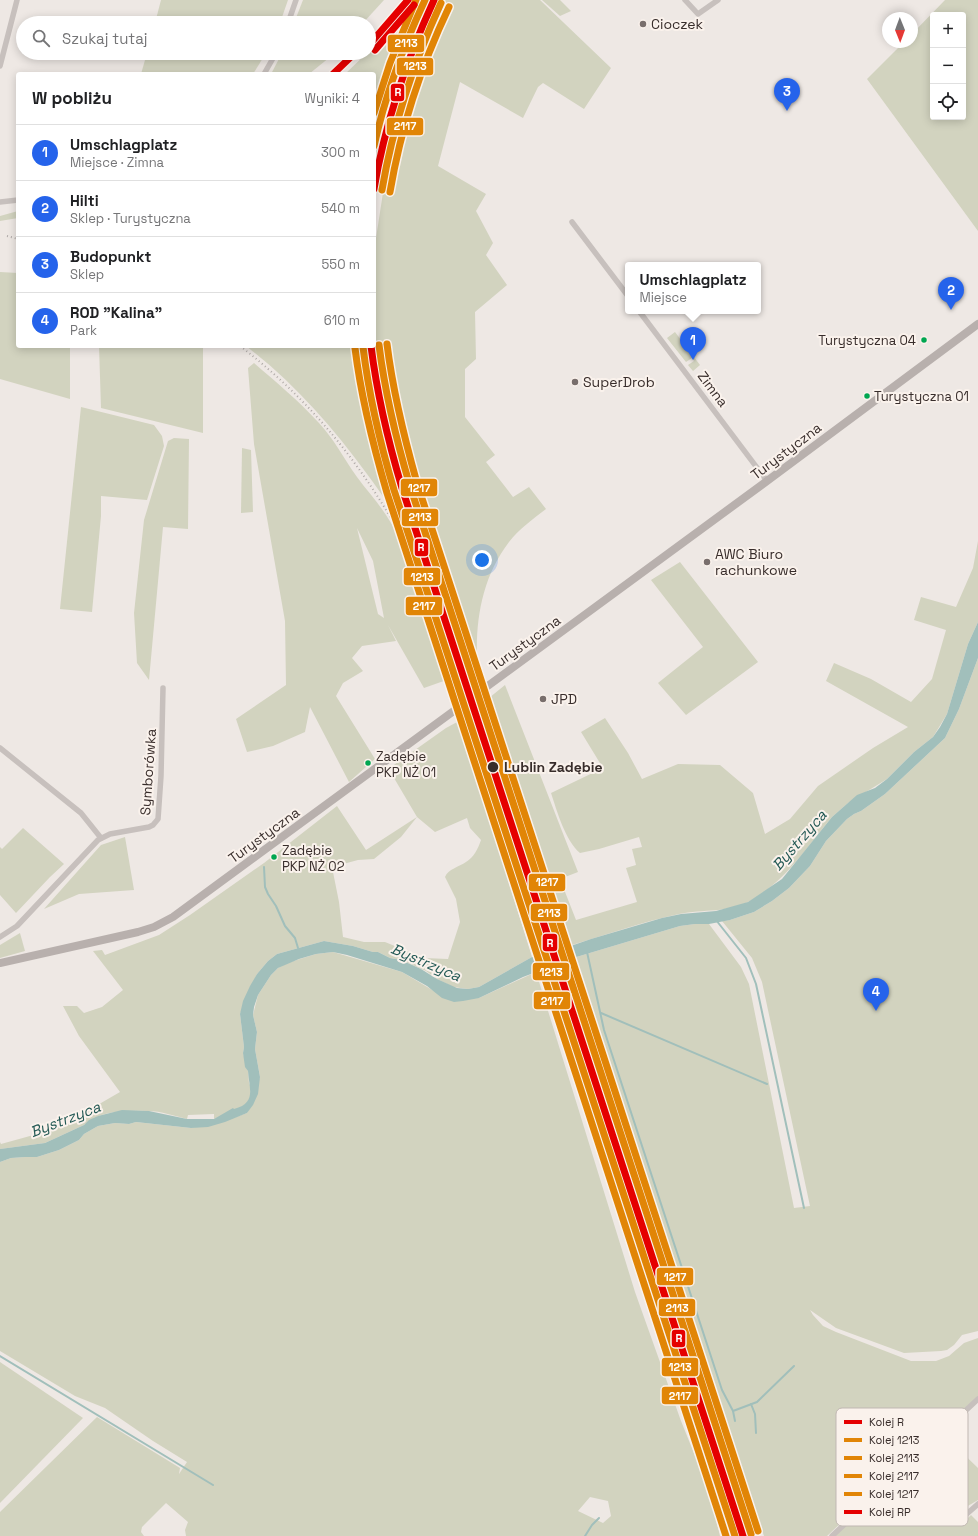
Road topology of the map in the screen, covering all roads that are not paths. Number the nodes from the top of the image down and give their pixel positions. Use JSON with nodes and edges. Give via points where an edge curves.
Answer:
{"nodes":[{"id":1,"x":16,"y":0,"type":"edge"},
{"id":2,"x":296,"y":0,"type":"edge"},
{"id":3,"x":685,"y":0,"type":"edge"},
{"id":4,"x":718,"y":0,"type":"edge"},
{"id":5,"x":290,"y":16,"type":"edge"},
{"id":6,"x":272,"y":60,"type":"edge"},
{"id":7,"x":0,"y":66,"type":"edge"},
{"id":8,"x":265,"y":72,"type":"edge"},
{"id":9,"x":16,"y":200,"type":"edge"},
{"id":10,"x":0,"y":202,"type":"edge"},
{"id":11,"x":572,"y":222,"type":"dead end"},
{"id":12,"x":625,"y":292,"type":"edge"},
{"id":13,"x":641,"y":314,"type":"edge"},
{"id":14,"x":978,"y":324,"type":"edge"},
{"id":15,"x":767,"y":482,"type":"junction"},
{"id":16,"x":163,"y":688,"type":"dead end"},
{"id":17,"x":0,"y":748,"type":"edge"},
{"id":18,"x":101,"y":838,"type":"junction"},
{"id":19,"x":0,"y":938,"type":"edge"},
{"id":20,"x":0,"y":964,"type":"edge"},
{"id":21,"x":978,"y":1399,"type":"edge"},
{"id":22,"x":968,"y":1408,"type":"edge"},
{"id":23,"x":978,"y":1504,"type":"edge"},
{"id":24,"x":968,"y":1513,"type":"edge"},
{"id":25,"x":843,"y":1526,"type":"edge"},
{"id":26,"x":832,"y":1536,"type":"edge"}],
"edges":[{"from":1,"to":7,"type":"street"},
{"from":2,"to":5,"type":"street"},
{"from":3,"to":4,"type":"street","via":[[698,14]]},
{"from":6,"to":8,"type":"street"},
{"from":9,"to":10,"type":"street"},
{"from":11,"to":12,"type":"street"},
{"from":13,"to":15,"type":"street","name":"Zimna"},
{"from":14,"to":15,"type":"main road","name":"Turystyczna"},
{"from":15,"to":20,"type":"main road","name":"Turystyczna","via":[[173,917],[138,932]]},
{"from":16,"to":18,"type":"street","name":"Symborówka","via":[[158,819],[149,827]]},
{"from":17,"to":18,"type":"street","via":[[81,813]]},
{"from":18,"to":19,"type":"street","name":"Symborówka","via":[[78,859],[17,926]]},
{"from":21,"to":22,"type":"street"},
{"from":23,"to":24,"type":"street"},
{"from":25,"to":26,"type":"street"}]}
